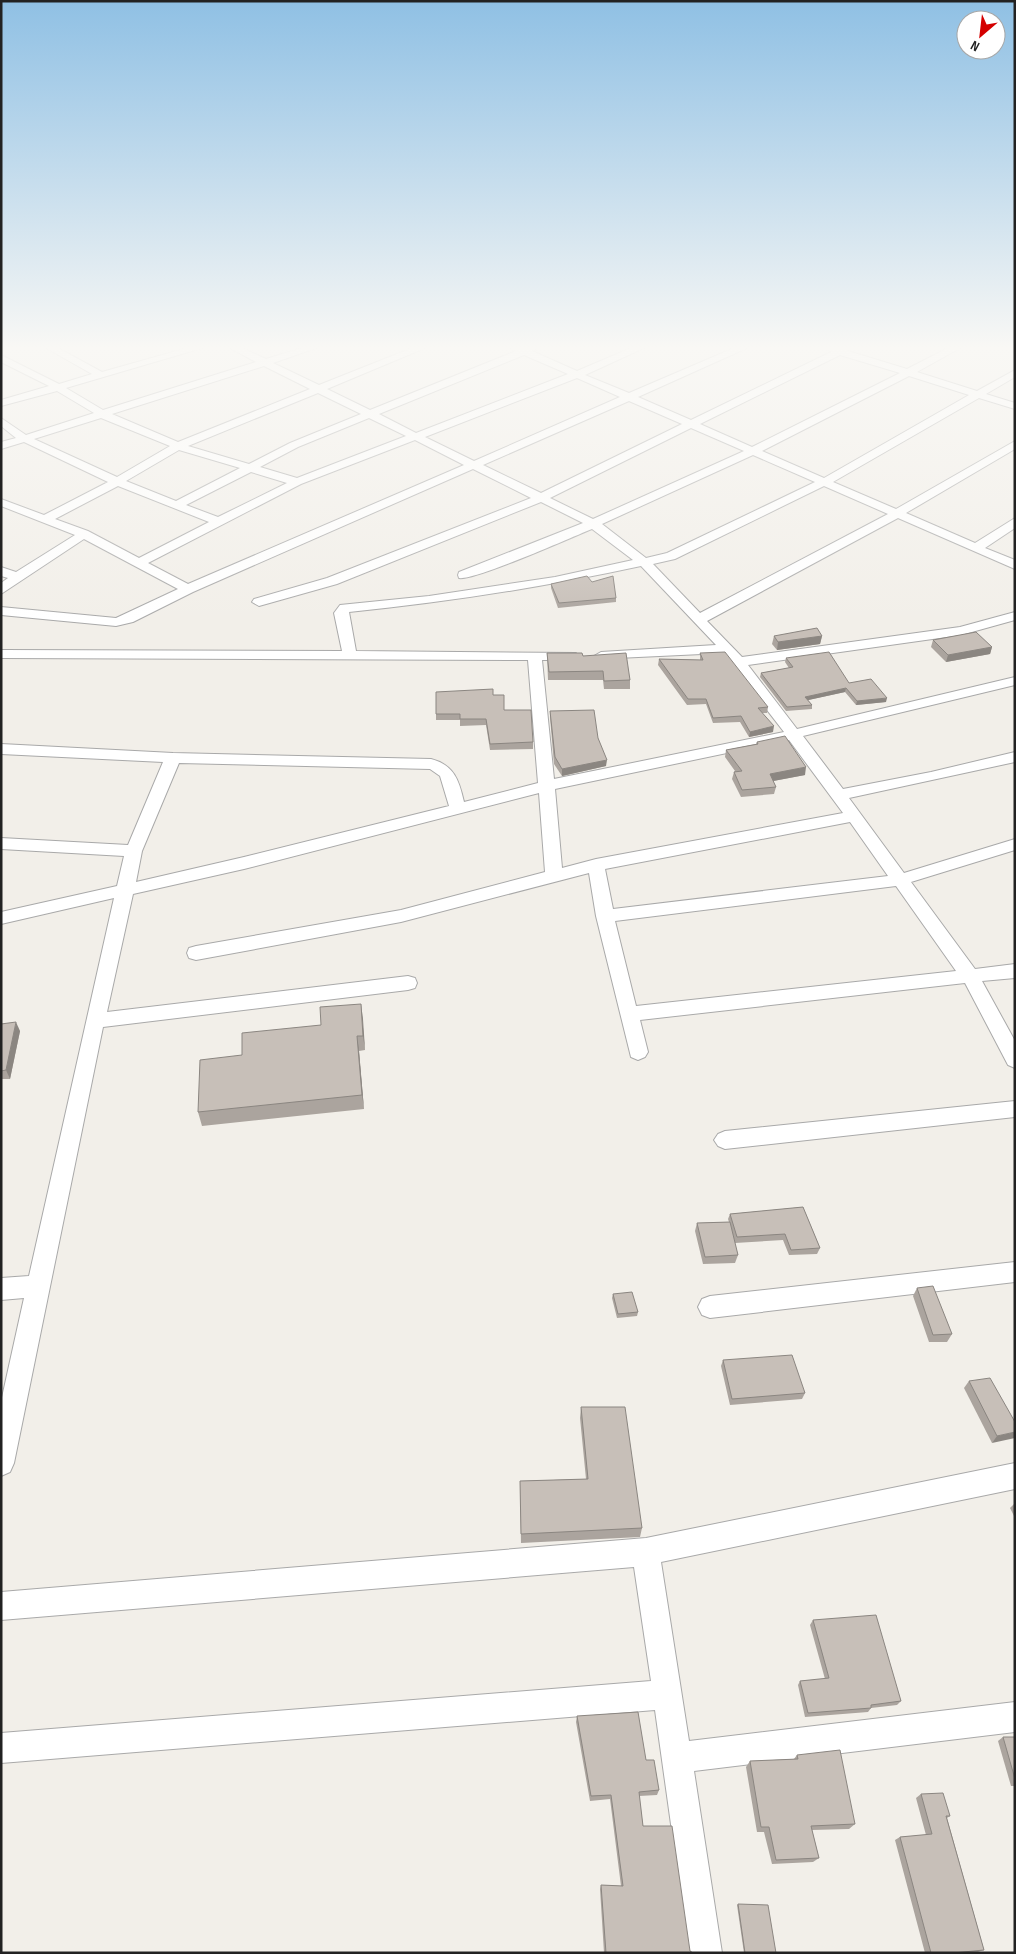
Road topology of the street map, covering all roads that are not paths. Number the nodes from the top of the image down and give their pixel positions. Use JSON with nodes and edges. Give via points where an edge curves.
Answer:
{"nodes":[{"id":1,"x":21,"y":439,"type":"edge"},
{"id":2,"x":27,"y":439,"type":"edge"},
{"id":3,"x":162,"y":439,"type":"edge"},
{"id":4,"x":194,"y":439,"type":"edge"},
{"id":5,"x":308,"y":439,"type":"edge"},
{"id":6,"x":410,"y":439,"type":"edge"},
{"id":7,"x":420,"y":439,"type":"edge"},
{"id":8,"x":532,"y":439,"type":"edge"},
{"id":9,"x":662,"y":439,"type":"edge"},
{"id":10,"x":725,"y":439,"type":"edge"},
{"id":11,"x":777,"y":439,"type":"edge"},
{"id":12,"x":900,"y":439,"type":"edge"},
{"id":13,"x":1015,"y":444,"type":"edge"},
{"id":14,"x":1,"y":446,"type":"edge"},
{"id":15,"x":178,"y":446,"type":"junction"},
{"id":16,"x":754,"y":451,"type":"junction"},
{"id":17,"x":472,"y":465,"type":"junction"},
{"id":18,"x":250,"y":468,"type":"junction"},
{"id":19,"x":117,"y":482,"type":"junction"},
{"id":20,"x":296,"y":482,"type":"junction"},
{"id":21,"x":824,"y":482,"type":"junction"},
{"id":22,"x":541,"y":498,"type":"junction"},
{"id":23,"x":1,"y":502,"type":"edge"},
{"id":24,"x":175,"y":506,"type":"junction"},
{"id":25,"x":895,"y":515,"type":"junction"},
{"id":26,"x":47,"y":518,"type":"junction"},
{"id":27,"x":220,"y":522,"type":"junction"},
{"id":28,"x":1015,"y":522,"type":"edge"},
{"id":29,"x":594,"y":524,"type":"junction"},
{"id":30,"x":84,"y":534,"type":"junction"},
{"id":31,"x":974,"y":549,"type":"junction"},
{"id":32,"x":138,"y":563,"type":"junction"},
{"id":33,"x":645,"y":563,"type":"junction"},
{"id":34,"x":1015,"y":565,"type":"edge"},
{"id":35,"x":1,"y":572,"type":"edge"},
{"id":36,"x":464,"y":575,"type":"dead end"},
{"id":37,"x":17,"y":577,"type":"junction"},
{"id":38,"x":188,"y":589,"type":"junction"},
{"id":39,"x":1,"y":590,"type":"edge"},
{"id":40,"x":259,"y":602,"type":"dead end"},
{"id":41,"x":1,"y":611,"type":"edge"},
{"id":42,"x":1015,"y":616,"type":"edge"},
{"id":43,"x":700,"y":619,"type":"junction"},
{"id":44,"x":728,"y":650,"type":"junction"},
{"id":45,"x":1,"y":654,"type":"edge"},
{"id":46,"x":350,"y":654,"type":"junction"},
{"id":47,"x":534,"y":656,"type":"junction"},
{"id":48,"x":739,"y":662,"type":"junction"},
{"id":49,"x":1015,"y":681,"type":"edge"},
{"id":50,"x":794,"y":734,"type":"junction"},
{"id":51,"x":1,"y":750,"type":"edge"},
{"id":52,"x":1015,"y":757,"type":"edge"},
{"id":53,"x":173,"y":758,"type":"junction"},
{"id":54,"x":546,"y":786,"type":"junction"},
{"id":55,"x":839,"y":795,"type":"junction"},
{"id":56,"x":458,"y":809,"type":"junction"},
{"id":57,"x":854,"y":816,"type":"junction"},
{"id":58,"x":1,"y":843,"type":"edge"},
{"id":59,"x":1015,"y":844,"type":"edge"},
{"id":60,"x":134,"y":851,"type":"junction"},
{"id":61,"x":596,"y":865,"type":"junction"},
{"id":62,"x":554,"y":874,"type":"junction"},
{"id":63,"x":900,"y":880,"type":"junction"},
{"id":64,"x":126,"y":890,"type":"junction"},
{"id":65,"x":605,"y":916,"type":"junction"},
{"id":66,"x":1,"y":918,"type":"edge"},
{"id":67,"x":196,"y":953,"type":"dead end"},
{"id":68,"x":1015,"y":971,"type":"edge"},
{"id":69,"x":970,"y":976,"type":"junction"},
{"id":70,"x":408,"y":983,"type":"dead end"},
{"id":71,"x":629,"y":1014,"type":"junction"},
{"id":72,"x":96,"y":1022,"type":"junction"},
{"id":73,"x":638,"y":1052,"type":"dead end"},
{"id":74,"x":1015,"y":1060,"type":"edge"},
{"id":75,"x":1015,"y":1109,"type":"edge"},
{"id":76,"x":725,"y":1140,"type":"dead end"},
{"id":77,"x":1015,"y":1272,"type":"edge"},
{"id":78,"x":40,"y":1286,"type":"junction"},
{"id":79,"x":1,"y":1289,"type":"edge"},
{"id":80,"x":710,"y":1308,"type":"dead end"},
{"id":81,"x":1,"y":1463,"type":"edge"},
{"id":82,"x":1015,"y":1476,"type":"edge"},
{"id":83,"x":646,"y":1552,"type":"junction"},
{"id":84,"x":1,"y":1606,"type":"edge"},
{"id":85,"x":666,"y":1694,"type":"junction"},
{"id":86,"x":1015,"y":1717,"type":"edge"},
{"id":87,"x":1,"y":1748,"type":"edge"},
{"id":88,"x":677,"y":1758,"type":"junction"},
{"id":89,"x":706,"y":1953,"type":"edge"}],
"edges":[{"from":1,"to":14,"type":"street"},
{"from":2,"to":19,"type":"street"},
{"from":3,"to":15,"type":"street"},
{"from":4,"to":15,"type":"street"},
{"from":5,"to":18,"type":"street"},
{"from":6,"to":20,"type":"street"},
{"from":7,"to":17,"type":"street"},
{"from":8,"to":17,"type":"street"},
{"from":9,"to":22,"type":"street"},
{"from":10,"to":16,"type":"street"},
{"from":11,"to":16,"type":"street"},
{"from":12,"to":21,"type":"street"},
{"from":13,"to":25,"type":"street"},
{"from":15,"to":18,"type":"street"},
{"from":15,"to":19,"type":"street"},
{"from":16,"to":21,"type":"street"},
{"from":16,"to":29,"type":"street"},
{"from":17,"to":22,"type":"street"},
{"from":17,"to":38,"type":"street"},
{"from":18,"to":20,"type":"street"},
{"from":18,"to":24,"type":"street"},
{"from":19,"to":24,"type":"street"},
{"from":19,"to":26,"type":"street"},
{"from":20,"to":27,"type":"street"},
{"from":21,"to":25,"type":"street"},
{"from":21,"to":33,"type":"street","via":[[671,556]]},
{"from":22,"to":29,"type":"street"},
{"from":22,"to":40,"type":"street","via":[[332,581]]},
{"from":23,"to":26,"type":"street"},
{"from":24,"to":27,"type":"street"},
{"from":25,"to":31,"type":"street"},
{"from":25,"to":43,"type":"street"},
{"from":26,"to":30,"type":"street"},
{"from":27,"to":32,"type":"street"},
{"from":28,"to":31,"type":"street"},
{"from":29,"to":33,"type":"street"},
{"from":29,"to":36,"type":"street","via":[[512,559]]},
{"from":30,"to":32,"type":"street"},
{"from":30,"to":37,"type":"street"},
{"from":31,"to":34,"type":"street"},
{"from":32,"to":38,"type":"street"},
{"from":33,"to":43,"type":"street"},
{"from":33,"to":46,"type":"street","via":[[554,581],[344,608],[340,613]]},
{"from":35,"to":37,"type":"street"},
{"from":37,"to":39,"type":"street"},
{"from":38,"to":41,"type":"street","via":[[116,622]]},
{"from":42,"to":48,"type":"street","via":[[961,631]]},
{"from":43,"to":44,"type":"street"},
{"from":44,"to":47,"type":"street"},
{"from":44,"to":48,"type":"street"},
{"from":45,"to":46,"type":"street"},
{"from":46,"to":47,"type":"street"},
{"from":47,"to":54,"type":"street"},
{"from":48,"to":50,"type":"street"},
{"from":49,"to":50,"type":"street"},
{"from":50,"to":54,"type":"street"},
{"from":50,"to":55,"type":"street"},
{"from":51,"to":53,"type":"street"},
{"from":52,"to":55,"type":"street"},
{"from":53,"to":56,"type":"street","via":[[431,764],[447,770]]},
{"from":53,"to":60,"type":"street"},
{"from":54,"to":56,"type":"street"},
{"from":54,"to":62,"type":"street"},
{"from":55,"to":57,"type":"street"},
{"from":56,"to":64,"type":"street"},
{"from":57,"to":61,"type":"street"},
{"from":57,"to":63,"type":"street"},
{"from":58,"to":60,"type":"street"},
{"from":59,"to":63,"type":"street"},
{"from":60,"to":64,"type":"street"},
{"from":61,"to":62,"type":"street"},
{"from":61,"to":65,"type":"street"},
{"from":62,"to":67,"type":"street","via":[[401,916]]},
{"from":63,"to":65,"type":"street"},
{"from":63,"to":69,"type":"street"},
{"from":64,"to":66,"type":"street"},
{"from":64,"to":72,"type":"street"},
{"from":65,"to":71,"type":"street"},
{"from":68,"to":69,"type":"street"},
{"from":69,"to":71,"type":"street"},
{"from":69,"to":74,"type":"street"},
{"from":70,"to":72,"type":"street"},
{"from":71,"to":73,"type":"street"},
{"from":72,"to":78,"type":"street"},
{"from":75,"to":76,"type":"street"},
{"from":77,"to":80,"type":"street"},
{"from":78,"to":79,"type":"street"},
{"from":78,"to":81,"type":"street"},
{"from":82,"to":83,"type":"street"},
{"from":83,"to":84,"type":"street"},
{"from":83,"to":85,"type":"street"},
{"from":85,"to":87,"type":"street"},
{"from":85,"to":88,"type":"street"},
{"from":86,"to":88,"type":"street"},
{"from":88,"to":89,"type":"street"}]}
